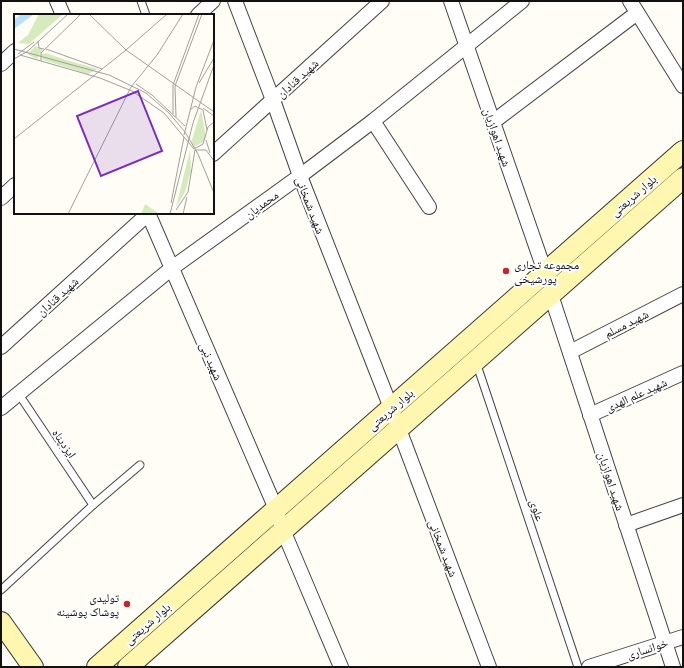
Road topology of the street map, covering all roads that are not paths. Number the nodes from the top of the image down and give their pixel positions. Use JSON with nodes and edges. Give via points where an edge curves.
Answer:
{"nodes":[{"id":1,"x":140,"y":1,"type":"edge"},
{"id":2,"x":213,"y":1,"type":"edge"},
{"id":3,"x":235,"y":1,"type":"edge"},
{"id":4,"x":382,"y":1,"type":"edge"},
{"id":5,"x":451,"y":1,"type":"edge"},
{"id":6,"x":522,"y":1,"type":"edge"},
{"id":7,"x":634,"y":7,"type":"edge"},
{"id":8,"x":146,"y":14,"type":"edge"},
{"id":9,"x":199,"y":14,"type":"edge"},
{"id":10,"x":467,"y":46,"type":"junction"},
{"id":11,"x":14,"y":52,"type":"edge"},
{"id":12,"x":1,"y":64,"type":"edge"},
{"id":13,"x":683,"y":86,"type":"edge"},
{"id":14,"x":273,"y":100,"type":"junction"},
{"id":15,"x":373,"y":121,"type":"junction"},
{"id":16,"x":493,"y":122,"type":"junction"},
{"id":17,"x":683,"y":151,"type":"edge"},
{"id":18,"x":214,"y":153,"type":"edge"},
{"id":19,"x":300,"y":176,"type":"junction"},
{"id":20,"x":683,"y":178,"type":"edge"},
{"id":21,"x":14,"y":186,"type":"edge"},
{"id":22,"x":1,"y":198,"type":"edge"},
{"id":23,"x":429,"y":207,"type":"dead end"},
{"id":24,"x":147,"y":214,"type":"edge"},
{"id":25,"x":148,"y":214,"type":"edge"},
{"id":26,"x":172,"y":268,"type":"junction"},
{"id":27,"x":545,"y":272,"type":"junction"},
{"id":28,"x":683,"y":294,"type":"edge"},
{"id":29,"x":551,"y":295,"type":"junction"},
{"id":30,"x":1,"y":347,"type":"edge"},
{"id":31,"x":570,"y":352,"type":"junction"},
{"id":32,"x":476,"y":361,"type":"junction"},
{"id":33,"x":683,"y":373,"type":"edge"},
{"id":34,"x":18,"y":393,"type":"junction"},
{"id":35,"x":1,"y":408,"type":"edge"},
{"id":36,"x":391,"y":408,"type":"junction"},
{"id":37,"x":590,"y":414,"type":"junction"},
{"id":38,"x":398,"y":429,"type":"junction"},
{"id":39,"x":140,"y":465,"type":"dead end"},
{"id":40,"x":93,"y":505,"type":"junction"},
{"id":41,"x":683,"y":505,"type":"edge"},
{"id":42,"x":276,"y":509,"type":"junction"},
{"id":43,"x":626,"y":525,"type":"junction"},
{"id":44,"x":283,"y":530,"type":"junction"},
{"id":45,"x":1,"y":590,"type":"edge"},
{"id":46,"x":1,"y":622,"type":"edge"},
{"id":47,"x":683,"y":637,"type":"edge"},
{"id":48,"x":665,"y":642,"type":"junction"},
{"id":49,"x":33,"y":667,"type":"edge"},
{"id":50,"x":97,"y":667,"type":"edge"},
{"id":51,"x":128,"y":667,"type":"edge"},
{"id":52,"x":341,"y":667,"type":"edge"},
{"id":53,"x":489,"y":667,"type":"edge"},
{"id":54,"x":578,"y":667,"type":"edge"},
{"id":55,"x":589,"y":667,"type":"edge"},
{"id":56,"x":673,"y":667,"type":"edge"}],
"edges":[{"from":1,"to":8,"type":"lane"},
{"from":2,"to":9,"type":"street"},
{"from":3,"to":14,"type":"street","name":"شهید شمخانی"},
{"from":4,"to":14,"type":"street","name":"شهید قنادان"},
{"from":5,"to":10,"type":"street","name":"شهید اهوازیان"},
{"from":6,"to":10,"type":"street","name":"محمدیان"},
{"from":7,"to":13,"type":"street"},
{"from":7,"to":16,"type":"street"},
{"from":10,"to":15,"type":"street","name":"محمدیان"},
{"from":10,"to":16,"type":"street","name":"شهید اهوازیان"},
{"from":11,"to":12,"type":"street"},
{"from":14,"to":18,"type":"street","name":"شهید قنادان"},
{"from":14,"to":19,"type":"street","name":"شهید شمخانی"},
{"from":15,"to":19,"type":"street","name":"محمدیان"},
{"from":15,"to":23,"type":"street"},
{"from":16,"to":27,"type":"street","name":"شهید اهوازیان"},
{"from":17,"to":27,"type":"main road","name":"بلوار شریعتی"},
{"from":19,"to":26,"type":"street","name":"محمدیان"},
{"from":19,"to":36,"type":"street","name":"شهید شمخانی"},
{"from":20,"to":29,"type":"main road","name":"بلوار شریعتی"},
{"from":21,"to":22,"type":"street"},
{"from":24,"to":30,"type":"street","name":"شهید قنادان"},
{"from":25,"to":26,"type":"street","name":"شهید نبی"},
{"from":26,"to":34,"type":"street","name":"محمدیان"},
{"from":26,"to":42,"type":"street","name":"شهید نبی"},
{"from":27,"to":36,"type":"main road","name":"بلوار شریعتی"},
{"from":28,"to":31,"type":"street","name":"شهید مسلم"},
{"from":29,"to":31,"type":"street","name":"شهید اهوازیان"},
{"from":29,"to":32,"type":"main road","name":"بلوار شریعتی"},
{"from":31,"to":37,"type":"street","name":"شهید اهوازیان"},
{"from":32,"to":38,"type":"main road","name":"بلوار شریعتی"},
{"from":32,"to":54,"type":"lane","name":"علوی"},
{"from":33,"to":37,"type":"street","name":"شهید علم الهدی"},
{"from":34,"to":35,"type":"street","name":"محمدیان"},
{"from":34,"to":40,"type":"lane","name":"ایزدپناه"},
{"from":36,"to":38,"type":"street","name":"شهید شمخانی"},
{"from":36,"to":42,"type":"main road","name":"بلوار شریعتی"},
{"from":37,"to":43,"type":"street","name":"شهید اهوازیان"},
{"from":38,"to":44,"type":"main road","name":"بلوار شریعتی"},
{"from":38,"to":53,"type":"street","name":"شهید شمخانی"},
{"from":39,"to":40,"type":"lane"},
{"from":40,"to":45,"type":"lane"},
{"from":41,"to":43,"type":"street"},
{"from":42,"to":44,"type":"street","name":"شهید نبی"},
{"from":42,"to":50,"type":"main road","name":"بلوار شریعتی"},
{"from":43,"to":48,"type":"street","name":"شهید اهوازیان"},
{"from":44,"to":51,"type":"main road","name":"بلوار شریعتی"},
{"from":44,"to":52,"type":"street"},
{"from":46,"to":49,"type":"main road"},
{"from":47,"to":48,"type":"street","name":"خوانساری"},
{"from":48,"to":55,"type":"street","name":"خوانساری"},
{"from":48,"to":56,"type":"street","name":"شهید اهوازیان"}]}
